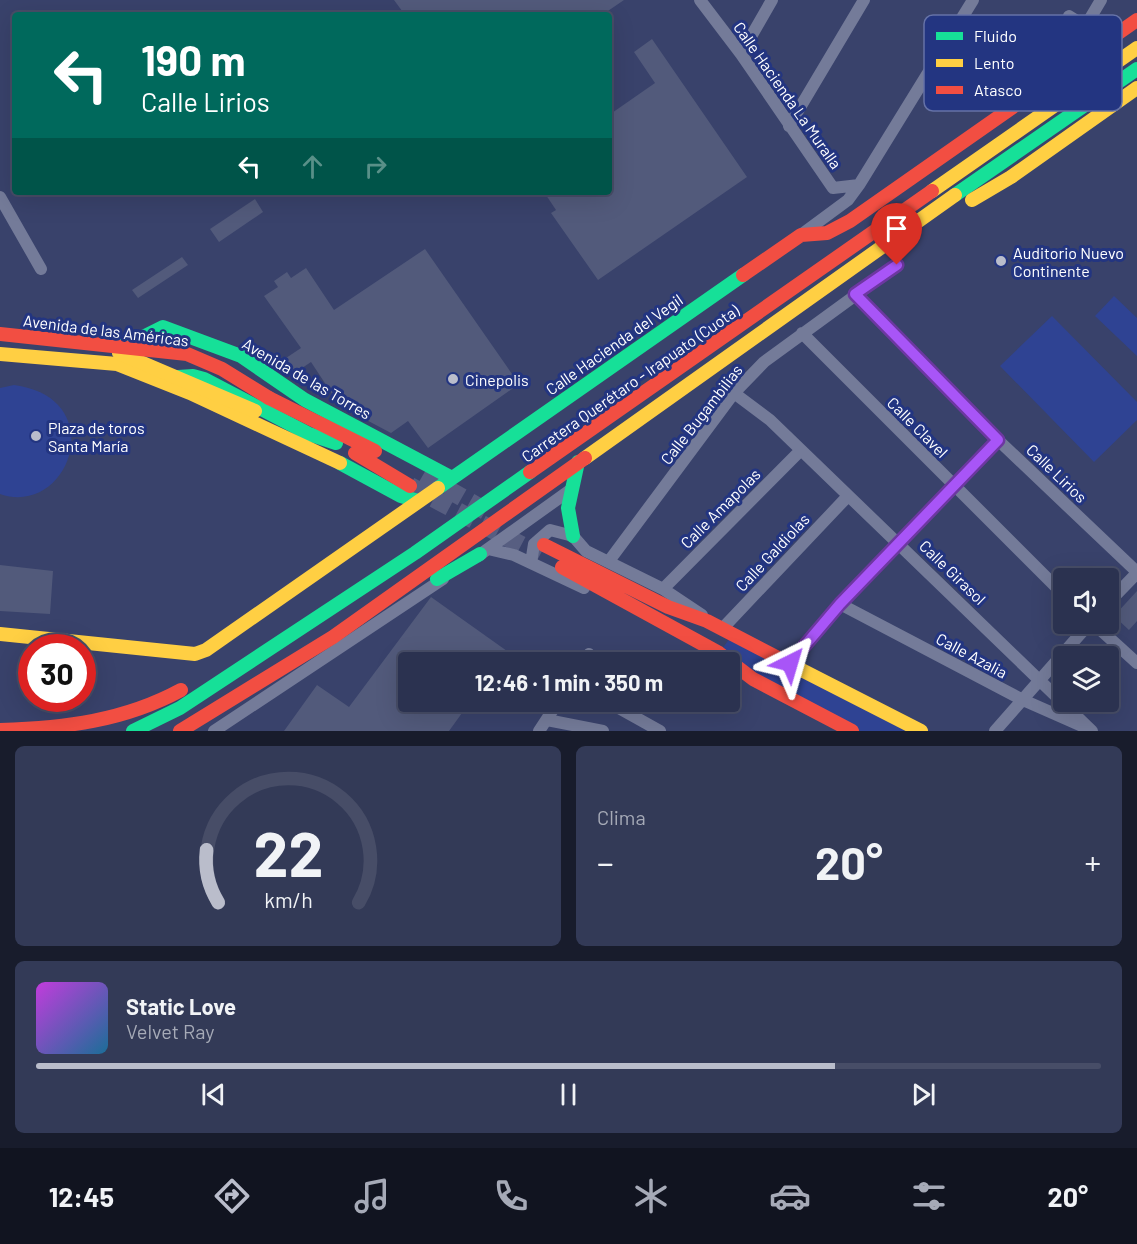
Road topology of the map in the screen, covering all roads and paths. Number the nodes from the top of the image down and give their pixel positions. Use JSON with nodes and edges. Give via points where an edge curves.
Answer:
{"nodes":[{"id":1,"x":700,"y":0,"type":"edge"},
{"id":2,"x":772,"y":0,"type":"edge"},
{"id":3,"x":864,"y":0,"type":"edge"},
{"id":4,"x":973,"y":0,"type":"edge"},
{"id":5,"x":964,"y":15,"type":"edge"},
{"id":6,"x":1137,"y":20,"type":"edge"},
{"id":7,"x":1122,"y":31,"type":"edge"},
{"id":8,"x":1137,"y":48,"type":"edge"},
{"id":9,"x":741,"y":54,"type":"junction"},
{"id":10,"x":1122,"y":58,"type":"edge"},
{"id":11,"x":1137,"y":69,"type":"edge"},
{"id":12,"x":1122,"y":79,"type":"edge"},
{"id":13,"x":924,"y":80,"type":"edge"},
{"id":14,"x":1137,"y":88,"type":"edge"},
{"id":15,"x":1122,"y":99,"type":"edge"},
{"id":16,"x":1007,"y":111,"type":"edge"},
{"id":17,"x":1047,"y":111,"type":"edge"},
{"id":18,"x":1077,"y":111,"type":"edge"},
{"id":19,"x":1104,"y":111,"type":"edge"},
{"id":20,"x":789,"y":126,"type":"junction"},
{"id":21,"x":859,"y":185,"type":"junction"},
{"id":22,"x":1,"y":201,"type":"edge"},
{"id":23,"x":801,"y":235,"type":"junction"},
{"id":24,"x":878,"y":249,"type":"junction"},
{"id":25,"x":897,"y":265,"type":"dead end"},
{"id":26,"x":41,"y":269,"type":"dead end"},
{"id":27,"x":855,"y":294,"type":"junction"},
{"id":28,"x":0,"y":330,"type":"edge"},
{"id":29,"x":802,"y":333,"type":"junction"},
{"id":30,"x":0,"y":334,"type":"edge"},
{"id":31,"x":0,"y":341,"type":"edge"},
{"id":32,"x":217,"y":347,"type":"junction"},
{"id":33,"x":118,"y":348,"type":"junction"},
{"id":34,"x":0,"y":354,"type":"edge"},
{"id":35,"x":145,"y":374,"type":"junction"},
{"id":36,"x":166,"y":383,"type":"junction"},
{"id":37,"x":734,"y":393,"type":"junction"},
{"id":38,"x":264,"y":404,"type":"junction"},
{"id":39,"x":321,"y":423,"type":"junction"},
{"id":40,"x":998,"y":440,"type":"junction"},
{"id":41,"x":336,"y":443,"type":"junction"},
{"id":42,"x":800,"y":451,"type":"junction"},
{"id":43,"x":332,"y":459,"type":"junction"},
{"id":44,"x":578,"y":462,"type":"junction"},
{"id":45,"x":425,"y":470,"type":"junction"},
{"id":46,"x":452,"y":477,"type":"junction"},
{"id":47,"x":952,"y":485,"type":"junction"},
{"id":48,"x":569,"y":490,"type":"junction"},
{"id":49,"x":406,"y":491,"type":"junction"},
{"id":50,"x":847,"y":497,"type":"junction"},
{"id":51,"x":418,"y":501,"type":"junction"},
{"id":52,"x":573,"y":536,"type":"junction"},
{"id":53,"x":898,"y":542,"type":"junction"},
{"id":54,"x":484,"y":552,"type":"junction"},
{"id":55,"x":415,"y":553,"type":"junction"},
{"id":56,"x":538,"y":554,"type":"junction"},
{"id":57,"x":609,"y":561,"type":"junction"},
{"id":58,"x":1137,"y":572,"type":"edge"},
{"id":59,"x":1053,"y":584,"type":"edge"},
{"id":60,"x":663,"y":589,"type":"junction"},
{"id":61,"x":1119,"y":591,"type":"edge"},
{"id":62,"x":840,"y":604,"type":"junction"},
{"id":63,"x":707,"y":621,"type":"junction"},
{"id":64,"x":722,"y":629,"type":"junction"},
{"id":65,"x":0,"y":634,"type":"edge"},
{"id":66,"x":1080,"y":634,"type":"edge"},
{"id":67,"x":1105,"y":634,"type":"edge"},
{"id":68,"x":333,"y":637,"type":"junction"},
{"id":69,"x":701,"y":652,"type":"edge"},
{"id":70,"x":790,"y":663,"type":"junction"},
{"id":71,"x":1137,"y":663,"type":"edge"},
{"id":72,"x":740,"y":672,"type":"edge"},
{"id":73,"x":753,"y":679,"type":"junction"},
{"id":74,"x":1040,"y":681,"type":"junction"},
{"id":75,"x":1023,"y":700,"type":"junction"},
{"id":76,"x":552,"y":712,"type":"edge"},
{"id":77,"x":626,"y":712,"type":"edge"},
{"id":78,"x":206,"y":716,"type":"junction"},
{"id":79,"x":547,"y":720,"type":"junction"},
{"id":80,"x":825,"y":725,"type":"edge"},
{"id":81,"x":0,"y":730,"type":"edge"},
{"id":82,"x":133,"y":731,"type":"edge"},
{"id":83,"x":180,"y":731,"type":"edge"},
{"id":84,"x":187,"y":731,"type":"edge"},
{"id":85,"x":214,"y":731,"type":"edge"},
{"id":86,"x":539,"y":731,"type":"edge"},
{"id":87,"x":603,"y":731,"type":"edge"},
{"id":88,"x":660,"y":731,"type":"edge"},
{"id":89,"x":852,"y":731,"type":"edge"},
{"id":90,"x":921,"y":731,"type":"edge"},
{"id":91,"x":995,"y":731,"type":"edge"},
{"id":92,"x":1092,"y":731,"type":"edge"}],
"edges":[{"from":1,"to":9,"type":"street","name":"Calle Hacienda La Muralla"},
{"from":2,"to":9,"type":"street"},
{"from":3,"to":20,"type":"street"},
{"from":4,"to":5,"type":"street","name":"Calle Hacienda del Vegil"},
{"from":6,"to":7,"type":"main road"},
{"from":8,"to":10,"type":"main road","name":"Carretera Querétaro - Irapuato (Cuota)"},
{"from":9,"to":20,"type":"street","name":"Calle Hacienda La Muralla"},
{"from":11,"to":12,"type":"main road","name":"Carretera Querétaro - Irapuato (Cuota)"},
{"from":13,"to":21,"type":"street","name":"Calle Hacienda del Vegil"},
{"from":14,"to":15,"type":"main road"},
{"from":16,"to":23,"type":"main road","via":[[850,221],[827,233]]},
{"from":17,"to":55,"type":"main road","name":"Carretera Querétaro - Irapuato (Cuota)"},
{"from":18,"to":24,"type":"main road","name":"Carretera Querétaro - Irapuato (Cuota)"},
{"from":19,"to":24,"type":"main road","via":[[1011,177],[949,214]]},
{"from":20,"to":21,"type":"street","name":"Calle Hacienda La Muralla","via":[[833,188]]},
{"from":21,"to":23,"type":"street","name":"Calle Hacienda del Vegil","via":[[848,200]]},
{"from":22,"to":26,"type":"street"},
{"from":23,"to":46,"type":"main road","name":"Calle Hacienda del Vegil"},
{"from":24,"to":44,"type":"main road","name":"Carretera Querétaro - Irapuato (Cuota)"},
{"from":25,"to":27,"type":"street","name":"Calle Bugambilias"},
{"from":27,"to":29,"type":"street","name":"Calle Bugambilias"},
{"from":27,"to":40,"type":"street","name":"Calle Lirios"},
{"from":28,"to":33,"type":"main road","name":"Avenida de las Torres"},
{"from":29,"to":37,"type":"street","name":"Calle Bugambilias","via":[[764,362]]},
{"from":29,"to":47,"type":"street","name":"Calle Clavel"},
{"from":30,"to":38,"type":"main road","name":"Avenida de las Américas","bridge":true,"via":[[187,354],[222,369]]},
{"from":31,"to":33,"type":"main road","name":"Avenida de las Américas"},
{"from":32,"to":33,"type":"main road","name":"Avenida de las Torres","via":[[163,327]]},
{"from":32,"to":39,"type":"main road","via":[[240,368]]},
{"from":32,"to":45,"type":"main road","name":"Avenida de las Torres","via":[[241,356],[305,400]]},
{"from":33,"to":35,"type":"main road","via":[[136,360]]},
{"from":33,"to":38,"type":"main road","name":"Avenida de las Américas","bridge":true,"via":[[203,371]]},
{"from":34,"to":35,"type":"main road","via":[[117,364]]},
{"from":35,"to":36,"type":"main road"},
{"from":36,"to":41,"type":"main road","via":[[182,375],[204,379],[309,434]]},
{"from":36,"to":43,"type":"main road"},
{"from":37,"to":42,"type":"street","name":"Calle Girasol","via":[[770,420]]},
{"from":37,"to":57,"type":"street","name":"Calle Bugambilias"},
{"from":38,"to":39,"type":"main road","name":"Avenida de las Torres"},
{"from":38,"to":41,"type":"main road"},
{"from":38,"to":43,"type":"main road"},
{"from":39,"to":45,"type":"main road","name":"Avenida de las Torres"},
{"from":40,"to":47,"type":"street"},
{"from":40,"to":58,"type":"street","name":"Calle Lirios"},
{"from":41,"to":49,"type":"main road"},
{"from":42,"to":50,"type":"street","name":"Calle Girasol"},
{"from":42,"to":60,"type":"street","name":"Calle Amapolas"},
{"from":43,"to":49,"type":"main road"},
{"from":44,"to":48,"type":"main road"},
{"from":44,"to":68,"type":"main road","name":"Carretera Querétaro - Irapuato (Cuota)"},
{"from":45,"to":46,"type":"main road","name":"Avenida de las Torres"},
{"from":45,"to":49,"type":"main road","via":[[427,480],[420,488]]},
{"from":46,"to":51,"type":"main road","name":"Calle Hacienda del Vegil"},
{"from":47,"to":53,"type":"street"},
{"from":47,"to":59,"type":"street","name":"Calle Clavel"},
{"from":48,"to":52,"type":"main road","via":[[567,522]]},
{"from":48,"to":54,"type":"street"},
{"from":49,"to":51,"type":"main road"},
{"from":50,"to":53,"type":"street","name":"Calle Girasol"},
{"from":50,"to":64,"type":"street","name":"Calle Galdiolas"},
{"from":51,"to":65,"type":"main road","name":"Calle Hacienda del Vegil","via":[[195,654]]},
{"from":52,"to":56,"type":"street","via":[[550,530],[534,544]]},
{"from":52,"to":57,"type":"street","via":[[583,549]]},
{"from":53,"to":62,"type":"street"},
{"from":53,"to":74,"type":"street","name":"Calle Girasol"},
{"from":54,"to":56,"type":"street"},
{"from":54,"to":68,"type":"main road"},
{"from":54,"to":85,"type":"street"},
{"from":55,"to":81,"type":"main road","via":[[330,598],[172,696],[145,708],[120,717],[67,726]]},
{"from":55,"to":82,"type":"main road","name":"Carretera Querétaro - Irapuato (Cuota)","via":[[180,708]]},
{"from":56,"to":63,"type":"main road"},
{"from":56,"to":69,"type":"street","via":[[579,586]]},
{"from":56,"to":73,"type":"main road","via":[[719,653]]},
{"from":57,"to":60,"type":"street"},
{"from":58,"to":61,"type":"street"},
{"from":60,"to":63,"type":"street","via":[[691,605]]},
{"from":62,"to":70,"type":"street"},
{"from":62,"to":75,"type":"street","name":"Calle Azalia"},
{"from":63,"to":64,"type":"main road"},
{"from":64,"to":70,"type":"main road"},
{"from":66,"to":74,"type":"street"},
{"from":67,"to":71,"type":"street"},
{"from":68,"to":78,"type":"main road","name":"Carretera Querétaro - Irapuato (Cuota)"},
{"from":70,"to":90,"type":"main road"},
{"from":72,"to":73,"type":"street"},
{"from":73,"to":80,"type":"main road"},
{"from":74,"to":75,"type":"street"},
{"from":74,"to":92,"type":"street","name":"Calle Girasol"},
{"from":75,"to":91,"type":"street"},
{"from":75,"to":92,"type":"street","name":"Calle Azalia"},
{"from":76,"to":79,"type":"street"},
{"from":77,"to":88,"type":"street"},
{"from":78,"to":83,"type":"main road","name":"Carretera Querétaro - Irapuato (Cuota)"},
{"from":78,"to":84,"type":"main road"},
{"from":79,"to":86,"type":"street"},
{"from":79,"to":87,"type":"street"},
{"from":80,"to":89,"type":"main road"}]}
